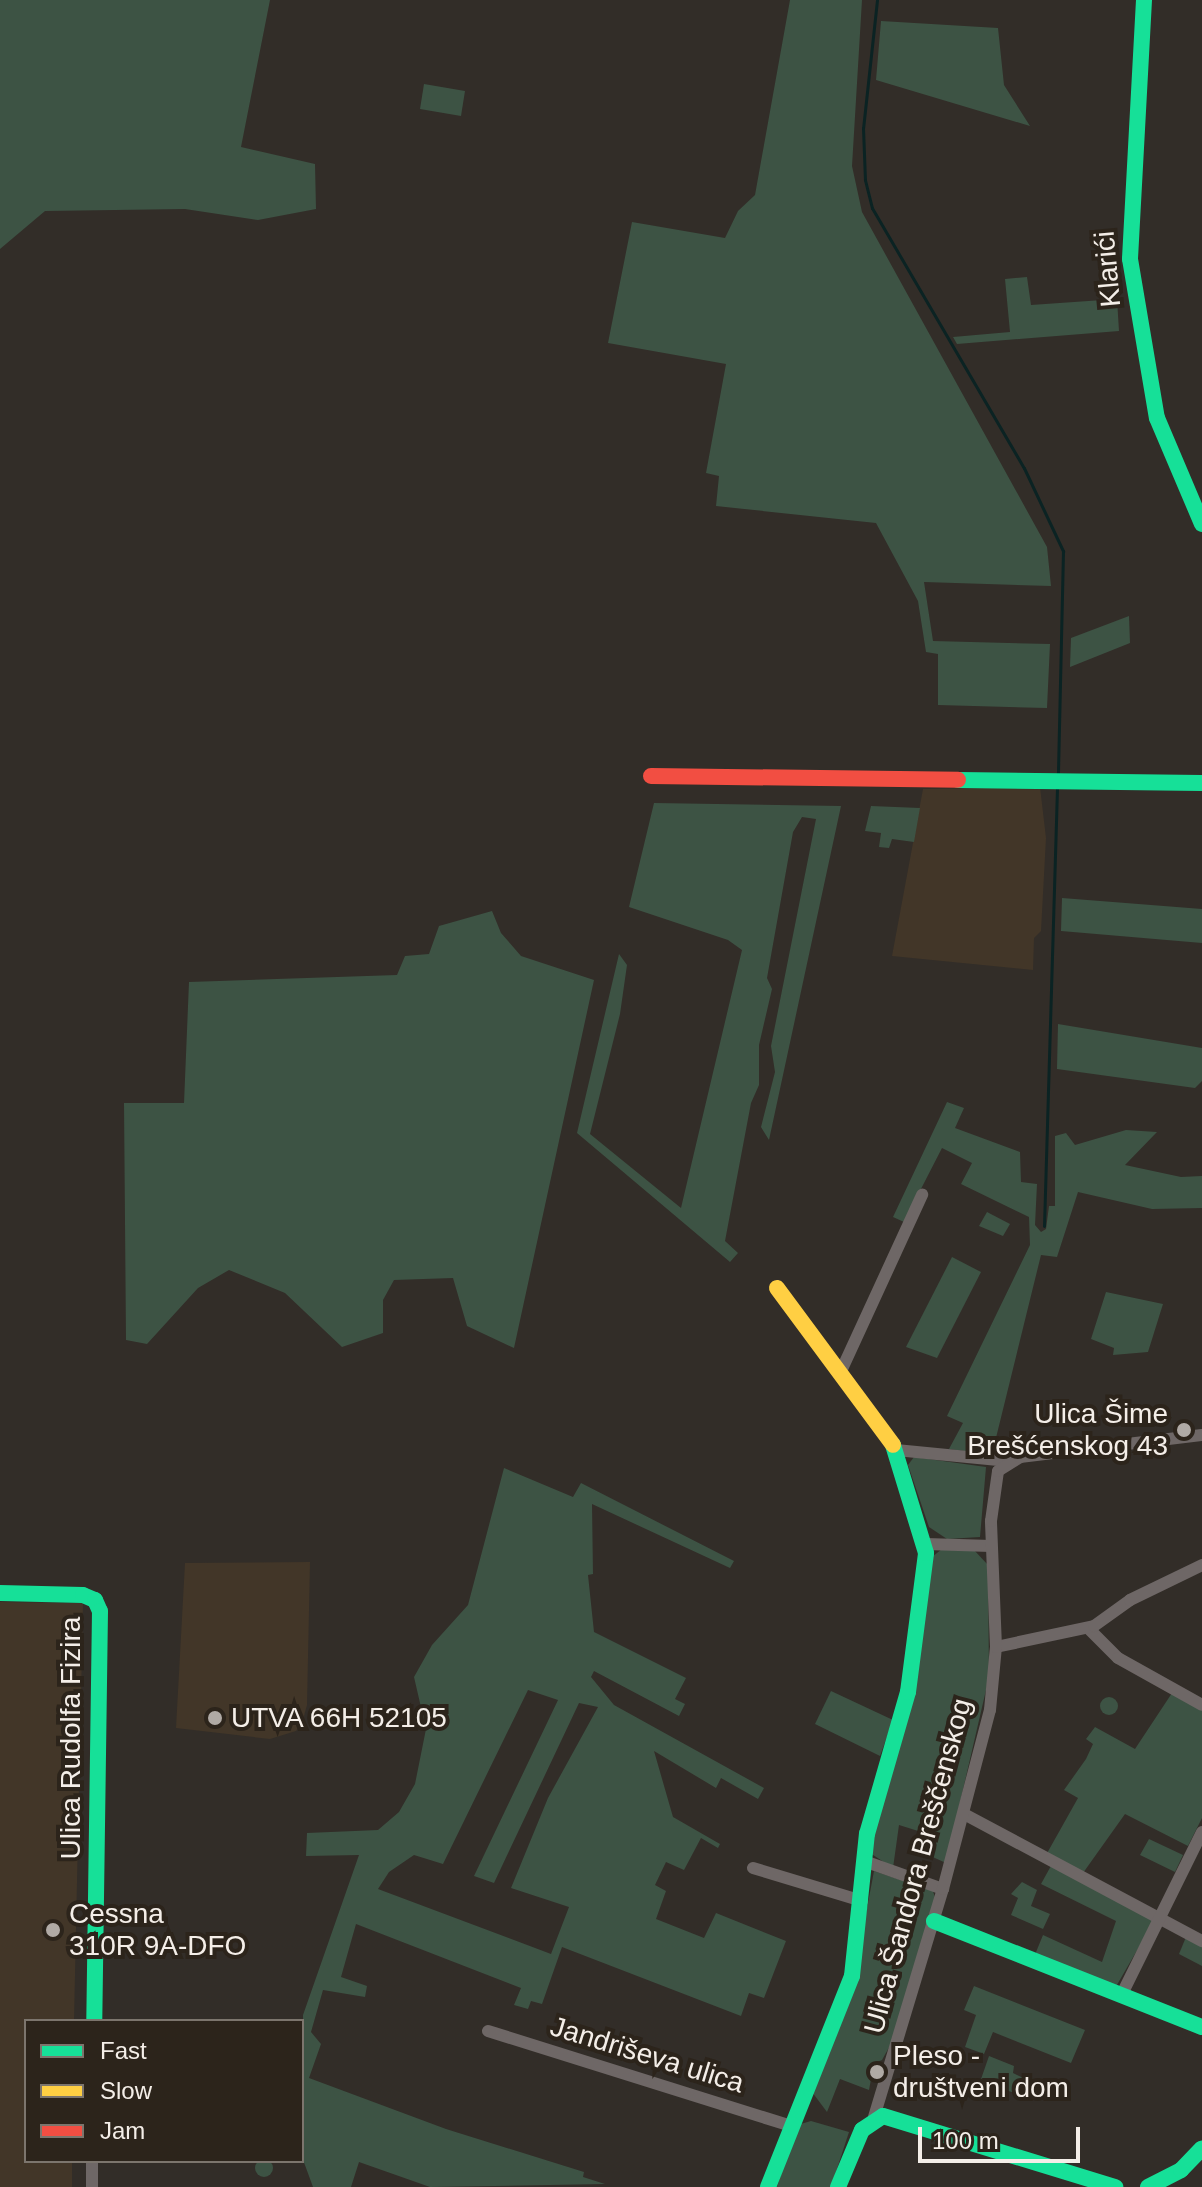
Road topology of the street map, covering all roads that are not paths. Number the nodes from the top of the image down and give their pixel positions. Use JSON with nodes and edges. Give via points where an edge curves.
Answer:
{"nodes":[{"id":1,"x":1144,"y":0,"type":"edge"},
{"id":2,"x":1202,"y":524,"type":"edge"},
{"id":3,"x":651,"y":776,"type":"dead end"},
{"id":4,"x":1202,"y":783,"type":"edge"},
{"id":5,"x":922,"y":1195,"type":"dead end"},
{"id":6,"x":777,"y":1288,"type":"dead end"},
{"id":7,"x":842,"y":1369,"type":"junction"},
{"id":8,"x":1202,"y":1435,"type":"edge"},
{"id":9,"x":896,"y":1450,"type":"junction"},
{"id":10,"x":1008,"y":1461,"type":"junction"},
{"id":11,"x":926,"y":1544,"type":"junction"},
{"id":12,"x":991,"y":1546,"type":"junction"},
{"id":13,"x":1202,"y":1565,"type":"edge"},
{"id":14,"x":0,"y":1593,"type":"edge"},
{"id":15,"x":1088,"y":1628,"type":"junction"},
{"id":16,"x":996,"y":1647,"type":"junction"},
{"id":17,"x":1202,"y":1705,"type":"edge"},
{"id":18,"x":964,"y":1814,"type":"junction"},
{"id":19,"x":1202,"y":1832,"type":"edge"},
{"id":20,"x":864,"y":1861,"type":"junction"},
{"id":21,"x":753,"y":1868,"type":"dead end"},
{"id":22,"x":943,"y":1889,"type":"junction"},
{"id":23,"x":862,"y":1901,"type":"junction"},
{"id":24,"x":1159,"y":1918,"type":"junction"},
{"id":25,"x":934,"y":1921,"type":"junction"},
{"id":26,"x":1202,"y":1941,"type":"edge"},
{"id":27,"x":1121,"y":1996,"type":"junction"},
{"id":28,"x":94,"y":2019,"type":"edge"},
{"id":29,"x":1202,"y":2027,"type":"edge"},
{"id":30,"x":488,"y":2031,"type":"dead end"},
{"id":31,"x":874,"y":2117,"type":"junction"},
{"id":32,"x":792,"y":2126,"type":"junction"},
{"id":33,"x":1202,"y":2148,"type":"edge"},
{"id":34,"x":92,"y":2163,"type":"edge"},
{"id":35,"x":1157,"y":2186,"type":"edge"},
{"id":36,"x":92,"y":2187,"type":"edge"},
{"id":37,"x":768,"y":2187,"type":"edge"},
{"id":38,"x":838,"y":2187,"type":"edge"},
{"id":39,"x":1110,"y":2187,"type":"edge"}],
"edges":[{"from":1,"to":2,"type":"street","name":"Klarići","via":[[1130,259],[1157,418]]},
{"from":3,"to":4,"type":"street"},
{"from":5,"to":7,"type":"street"},
{"from":6,"to":7,"type":"street"},
{"from":7,"to":9,"type":"street"},
{"from":8,"to":10,"type":"street"},
{"from":9,"to":10,"type":"street"},
{"from":9,"to":11,"type":"street"},
{"from":10,"to":12,"type":"street","name":"Ulica Šandora Breščenskog","via":[[994,1485]]},
{"from":11,"to":12,"type":"street"},
{"from":11,"to":20,"type":"street","via":[[908,1692]]},
{"from":12,"to":16,"type":"street","name":"Ulica Šandora Breščenskog"},
{"from":13,"to":15,"type":"street","via":[[1130,1600]]},
{"from":14,"to":28,"type":"street","name":"Ulica Rudolfa Fizira","via":[[83,1595],[95,1600],[100,1611]]},
{"from":15,"to":16,"type":"street"},
{"from":15,"to":17,"type":"street","via":[[1112,1653]]},
{"from":16,"to":18,"type":"street","name":"Ulica Šandora Breščenskog","via":[[990,1710]]},
{"from":18,"to":22,"type":"street","name":"Ulica Šandora Breščenskog"},
{"from":18,"to":24,"type":"street"},
{"from":19,"to":24,"type":"street"},
{"from":20,"to":22,"type":"street"},
{"from":20,"to":23,"type":"street"},
{"from":21,"to":23,"type":"street"},
{"from":22,"to":25,"type":"street","name":"Ulica Šandora Breščenskog"},
{"from":23,"to":32,"type":"street","via":[[845,1997]]},
{"from":24,"to":26,"type":"street"},
{"from":24,"to":27,"type":"street"},
{"from":25,"to":27,"type":"street"},
{"from":25,"to":31,"type":"street","name":"Ulica Šandora Breščenskog"},
{"from":27,"to":29,"type":"street"},
{"from":30,"to":32,"type":"street","name":"Jandriševa ulica"},
{"from":31,"to":38,"type":"street","name":"Ulica Šandora Breščenskog","via":[[862,2130]]},
{"from":31,"to":39,"type":"street","via":[[911,2122]]},
{"from":32,"to":37,"type":"street"},
{"from":33,"to":35,"type":"street"},
{"from":34,"to":36,"type":"street"}]}
